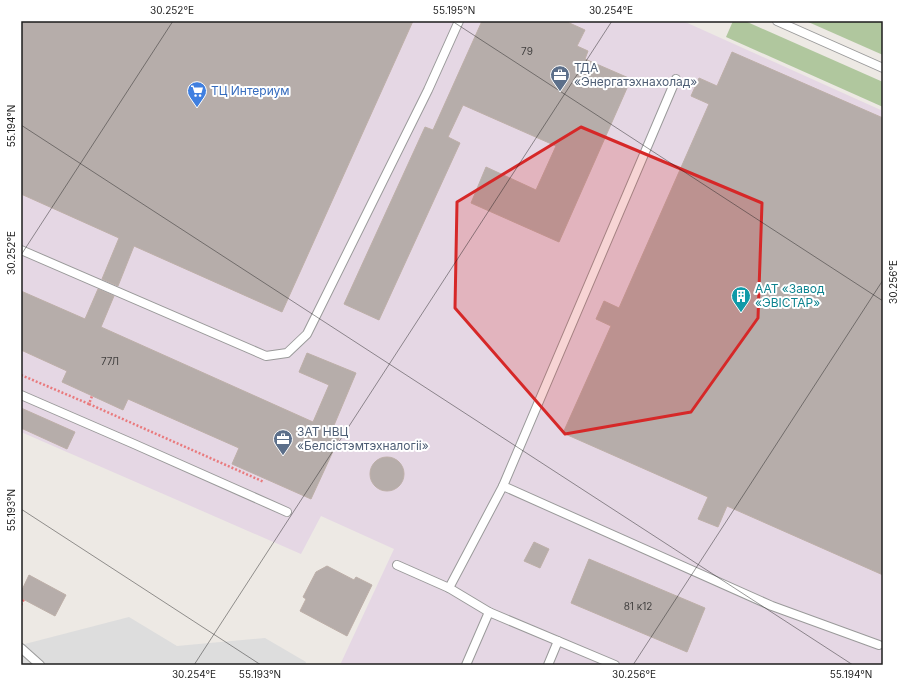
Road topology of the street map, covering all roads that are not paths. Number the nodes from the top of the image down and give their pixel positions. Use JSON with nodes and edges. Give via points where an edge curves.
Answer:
{"nodes":[{"id":1,"x":459,"y":21,"type":"edge"},
{"id":2,"x":776,"y":21,"type":"edge"},
{"id":3,"x":883,"y":68,"type":"edge"},
{"id":4,"x":676,"y":79,"type":"dead end"},
{"id":5,"x":21,"y":250,"type":"edge"},
{"id":6,"x":21,"y":395,"type":"edge"},
{"id":7,"x":503,"y":486,"type":"junction"},
{"id":8,"x":287,"y":512,"type":"dead end"},
{"id":9,"x":397,"y":565,"type":"dead end"},
{"id":10,"x":449,"y":588,"type":"junction"},
{"id":11,"x":489,"y":612,"type":"junction"},
{"id":12,"x":558,"y":641,"type":"junction"},
{"id":13,"x":879,"y":645,"type":"dead end"},
{"id":14,"x":21,"y":648,"type":"edge"},
{"id":15,"x":40,"y":665,"type":"edge"},
{"id":16,"x":466,"y":665,"type":"edge"},
{"id":17,"x":548,"y":665,"type":"edge"},
{"id":18,"x":615,"y":665,"type":"edge"}],
"edges":[{"from":1,"to":5,"type":"lane","via":[[307,334],[287,352],[266,356]]},
{"from":2,"to":3,"type":"lane"},
{"from":4,"to":7,"type":"lane"},
{"from":6,"to":8,"type":"lane"},
{"from":7,"to":10,"type":"lane"},
{"from":7,"to":13,"type":"lane","via":[[772,606]]},
{"from":9,"to":10,"type":"lane"},
{"from":10,"to":11,"type":"lane"},
{"from":11,"to":12,"type":"lane"},
{"from":11,"to":16,"type":"lane"},
{"from":12,"to":17,"type":"lane"},
{"from":12,"to":18,"type":"lane"},
{"from":14,"to":15,"type":"lane"}]}
